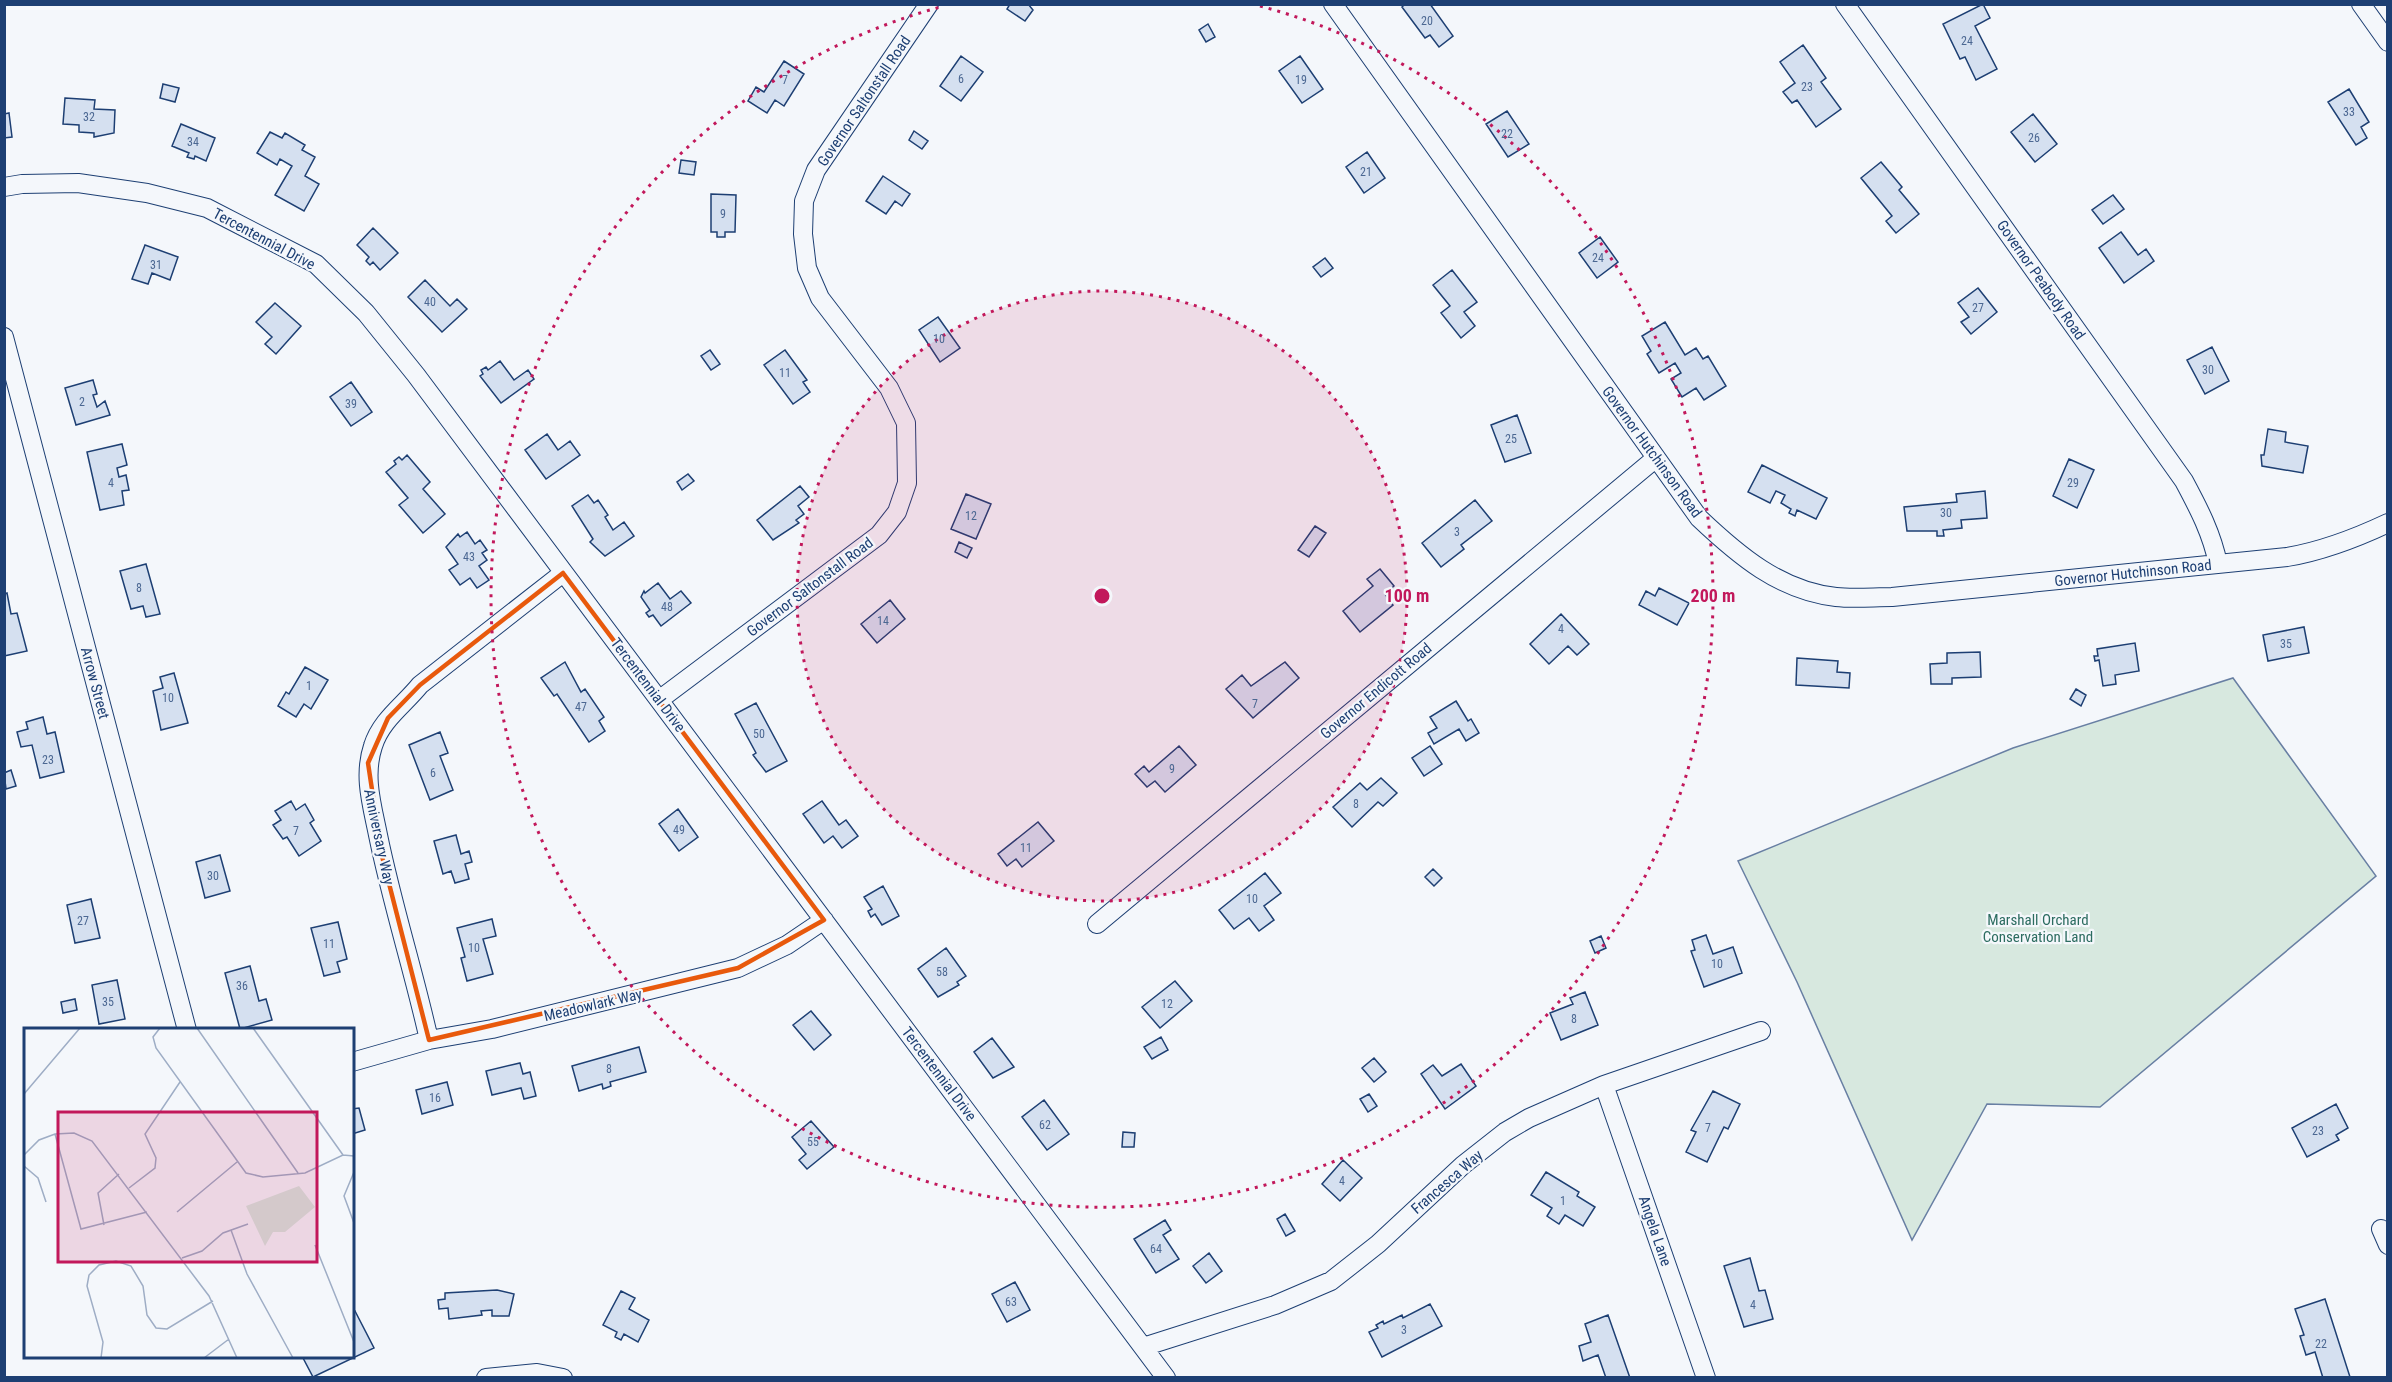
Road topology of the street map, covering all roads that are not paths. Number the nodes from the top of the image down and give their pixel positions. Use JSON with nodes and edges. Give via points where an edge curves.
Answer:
{"nodes":[{"id":1,"x":929,"y":4,"type":"edge"},
{"id":2,"x":1333,"y":4,"type":"edge"},
{"id":3,"x":1845,"y":4,"type":"edge"},
{"id":4,"x":2361,"y":4,"type":"edge"},
{"id":5,"x":2388,"y":42,"type":"edge"},
{"id":6,"x":4,"y":187,"type":"edge"},
{"id":7,"x":4,"y":337,"type":"edge"},
{"id":8,"x":1656,"y":458,"type":"junction"},
{"id":9,"x":2388,"y":523,"type":"edge"},
{"id":10,"x":2218,"y":564,"type":"junction"},
{"id":11,"x":563,"y":573,"type":"junction"},
{"id":12,"x":659,"y":700,"type":"junction"},
{"id":13,"x":824,"y":920,"type":"junction"},
{"id":14,"x":1097,"y":924,"type":"dead end"},
{"id":15,"x":187,"y":1028,"type":"edge"},
{"id":16,"x":1761,"y":1031,"type":"dead end"},
{"id":17,"x":429,"y":1040,"type":"junction"},
{"id":18,"x":354,"y":1061,"type":"edge"},
{"id":19,"x":1604,"y":1085,"type":"junction"},
{"id":20,"x":1143,"y":1347,"type":"junction"},
{"id":21,"x":486,"y":1377,"type":"edge"},
{"id":22,"x":563,"y":1377,"type":"edge"},
{"id":23,"x":1166,"y":1377,"type":"edge"},
{"id":24,"x":1706,"y":1377,"type":"edge"}],
"edges":[{"from":1,"to":12,"type":"street","name":"Governor Saltonstall Road","via":[[816,170],[804,201],[807,268],[820,298],[889,388],[906,423],[907,483],[897,512],[879,535]]},
{"from":2,"to":8,"type":"street","name":"Governor Hutchinson Road"},
{"from":3,"to":10,"type":"street","name":"Governor Peabody Road","via":[[2184,481],[2206,523]]},
{"from":4,"to":5,"type":"street"},
{"from":6,"to":11,"type":"street","name":"Tercentennial Drive","via":[[78,183],[147,193],[207,208],[316,264],[366,314],[416,375]]},
{"from":7,"to":15,"type":"street","name":"Arrow Street"},
{"from":8,"to":10,"type":"street","name":"Governor Hutchinson Road","via":[[1699,518],[1738,556],[1785,584],[1836,597],[1892,597]]},
{"from":8,"to":14,"type":"street","name":"Governor Endicott Road"},
{"from":9,"to":10,"type":"street","name":"Governor Hutchinson Road","via":[[2316,552]]},
{"from":11,"to":12,"type":"street","name":"Tercentennial Drive"},
{"from":11,"to":17,"type":"street","name":"Anniversary Way","via":[[420,685],[388,718],[373,746],[367,780]]},
{"from":12,"to":13,"type":"street","name":"Tercentennial Drive"},
{"from":13,"to":17,"type":"street","name":"Meadowlark Way","via":[[787,945],[738,968],[492,1029]]},
{"from":13,"to":20,"type":"street","name":"Tercentennial Drive"},
{"from":16,"to":19,"type":"street","name":"Francesca Way"},
{"from":17,"to":18,"type":"street","name":"Meadowlark Way"},
{"from":19,"to":20,"type":"street","name":"Francesca Way","via":[[1504,1132],[1331,1281],[1275,1305]]},
{"from":19,"to":24,"type":"street","name":"Angela Lane"},
{"from":20,"to":23,"type":"street","name":"Tercentennial Drive"},
{"from":21,"to":22,"type":"street","via":[[537,1373]]}]}
